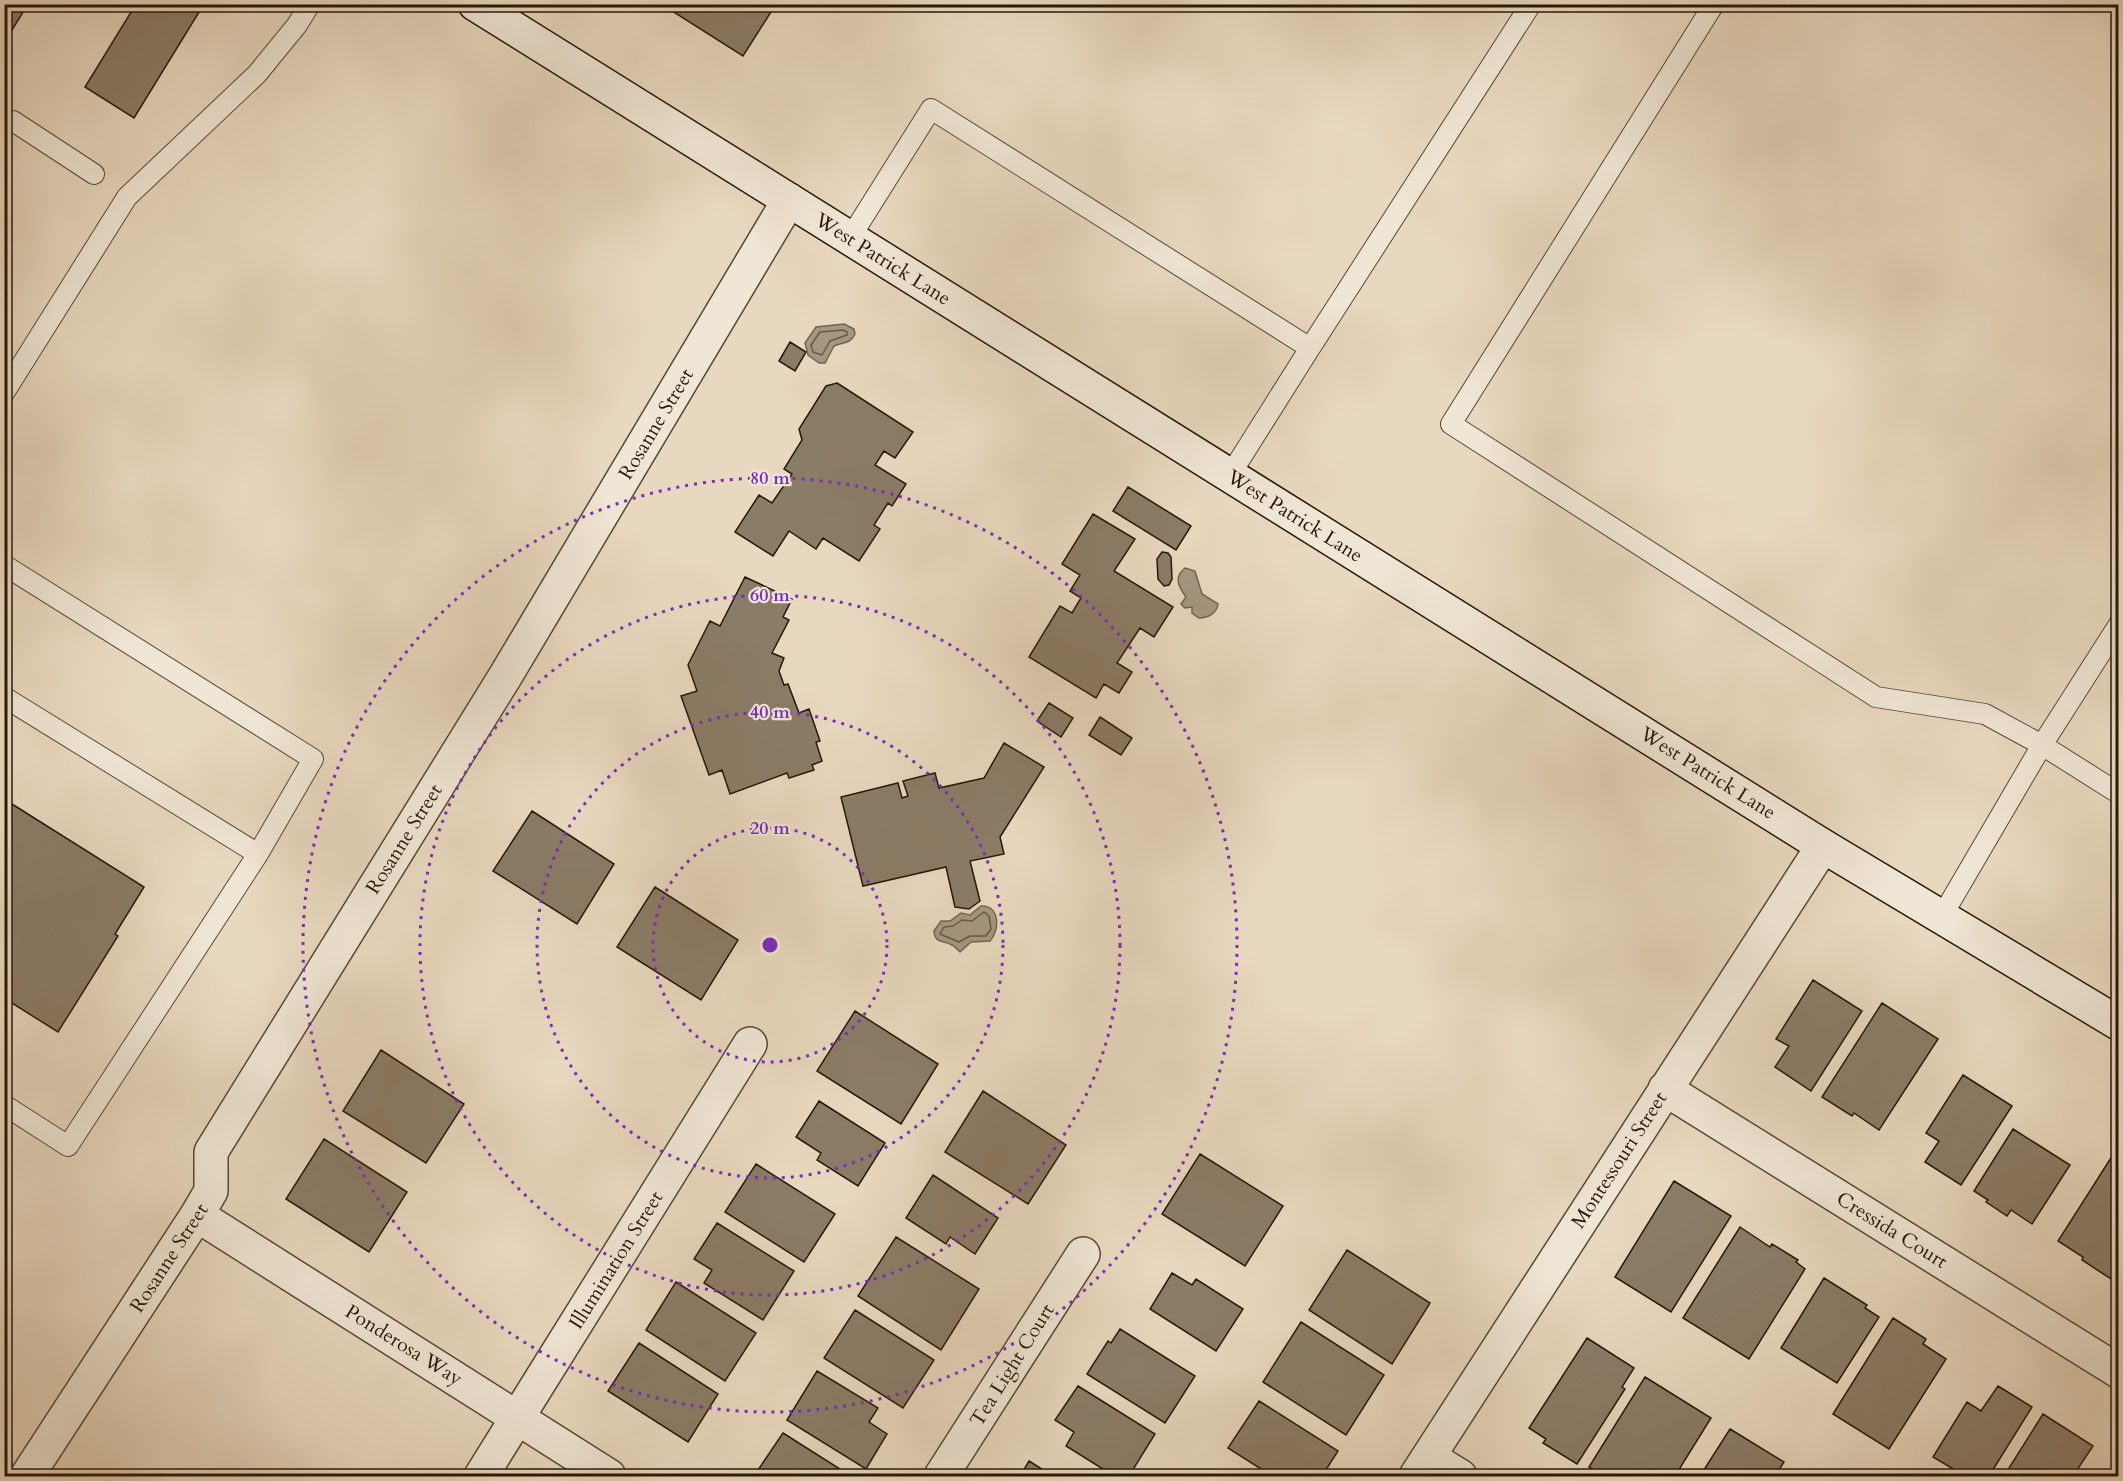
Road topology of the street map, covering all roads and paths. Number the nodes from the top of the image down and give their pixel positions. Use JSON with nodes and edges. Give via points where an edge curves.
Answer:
{"nodes":[{"id":1,"x":310,"y":4,"type":"edge"},
{"id":2,"x":475,"y":4,"type":"edge"},
{"id":3,"x":1531,"y":4,"type":"edge"},
{"id":4,"x":1714,"y":4,"type":"edge"},
{"id":5,"x":13,"y":121,"type":"dead end"},
{"id":6,"x":94,"y":174,"type":"dead end"},
{"id":7,"x":789,"y":200,"type":"junction"},
{"id":8,"x":850,"y":238,"type":"junction"},
{"id":9,"x":1310,"y":348,"type":"junction"},
{"id":10,"x":4,"y":393,"type":"edge"},
{"id":11,"x":1230,"y":476,"type":"junction"},
{"id":12,"x":4,"y":565,"type":"edge"},
{"id":13,"x":2118,"y":626,"type":"edge"},
{"id":14,"x":4,"y":697,"type":"edge"},
{"id":15,"x":2042,"y":745,"type":"junction"},
{"id":16,"x":2118,"y":793,"type":"edge"},
{"id":17,"x":1823,"y":846,"type":"junction"},
{"id":18,"x":258,"y":854,"type":"junction"},
{"id":19,"x":1942,"y":916,"type":"junction"},
{"id":20,"x":2118,"y":1023,"type":"edge"},
{"id":21,"x":750,"y":1044,"type":"dead end"},
{"id":22,"x":1665,"y":1089,"type":"junction"},
{"id":23,"x":4,"y":1105,"type":"edge"},
{"id":24,"x":198,"y":1215,"type":"junction"},
{"id":25,"x":1083,"y":1254,"type":"dead end"},
{"id":26,"x":2118,"y":1371,"type":"edge"},
{"id":27,"x":519,"y":1417,"type":"junction"},
{"id":28,"x":1423,"y":1467,"type":"edge"},
{"id":29,"x":27,"y":1476,"type":"edge"},
{"id":30,"x":482,"y":1476,"type":"edge"},
{"id":31,"x":609,"y":1476,"type":"edge"},
{"id":32,"x":941,"y":1476,"type":"edge"},
{"id":33,"x":1460,"y":1476,"type":"edge"}],
"edges":[{"from":1,"to":10,"type":"lane","via":[[257,74],[127,197]]},
{"from":2,"to":7,"type":"street","name":"West Patrick Lane"},
{"from":3,"to":9,"type":"lane"},
{"from":4,"to":15,"type":"lane","via":[[1450,424],[1876,697],[1985,714]]},
{"from":5,"to":6,"type":"lane"},
{"from":7,"to":8,"type":"street","name":"West Patrick Lane"},
{"from":7,"to":24,"type":"street","name":"Rosanne Street","via":[[506,675],[211,1152],[211,1191]]},
{"from":8,"to":9,"type":"lane","via":[[931,109]]},
{"from":8,"to":11,"type":"street","name":"West Patrick Lane"},
{"from":9,"to":11,"type":"lane"},
{"from":11,"to":17,"type":"street","name":"West Patrick Lane"},
{"from":12,"to":18,"type":"lane","via":[[313,759]]},
{"from":13,"to":15,"type":"lane"},
{"from":14,"to":18,"type":"lane"},
{"from":15,"to":16,"type":"lane"},
{"from":15,"to":19,"type":"lane"},
{"from":17,"to":19,"type":"street","name":"West Patrick Lane"},
{"from":17,"to":22,"type":"street","name":"Montessouri Street"},
{"from":18,"to":23,"type":"lane","via":[[68,1146]]},
{"from":19,"to":20,"type":"street","name":"West Patrick Lane"},
{"from":21,"to":27,"type":"street","name":"Illumination Street"},
{"from":22,"to":26,"type":"street","name":"Cressida Court"},
{"from":22,"to":28,"type":"street","name":"Montessouri Street"},
{"from":24,"to":27,"type":"street","name":"Ponderosa Way"},
{"from":24,"to":29,"type":"street","name":"Rosanne Street"},
{"from":25,"to":32,"type":"street","name":"Tea Light Court"},
{"from":27,"to":30,"type":"street","name":"Illumination Street"},
{"from":27,"to":31,"type":"street","name":"Ponderosa Way"},
{"from":28,"to":33,"type":"street"}]}
